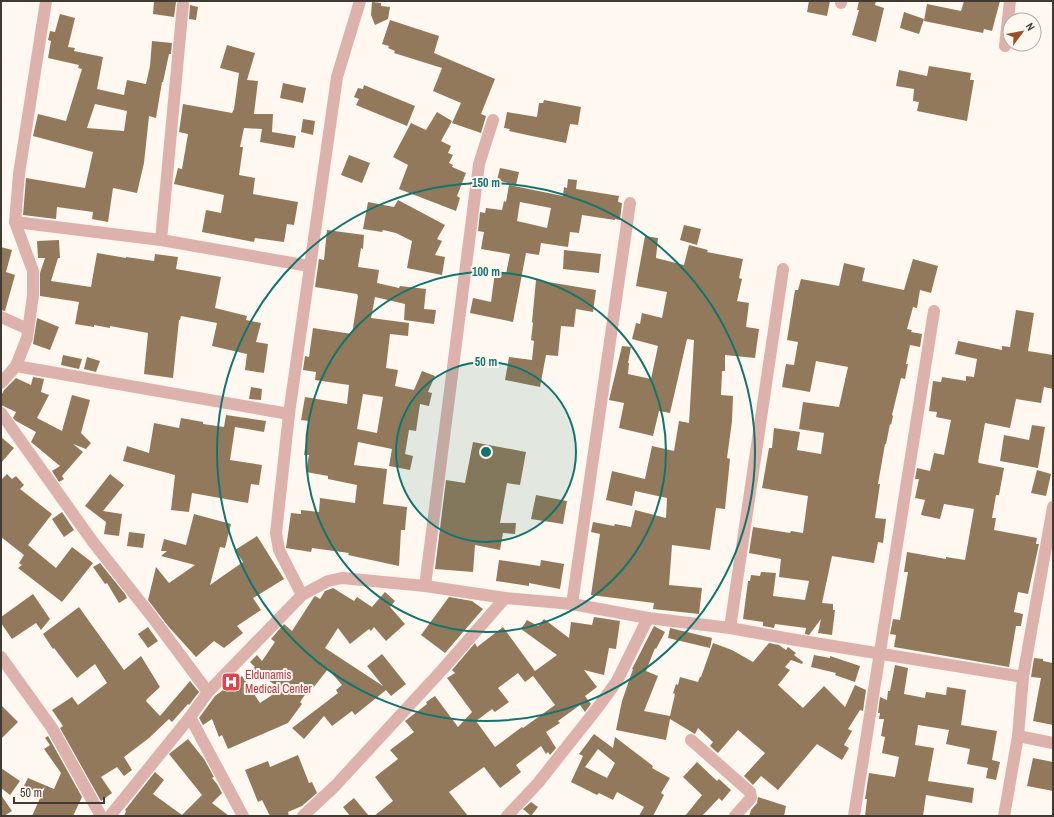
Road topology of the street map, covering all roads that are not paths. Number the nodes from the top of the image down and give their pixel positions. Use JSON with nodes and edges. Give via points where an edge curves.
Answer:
{"nodes":[{"id":1,"x":46,"y":1,"type":"edge"},
{"id":2,"x":360,"y":1,"type":"edge"},
{"id":3,"x":1010,"y":1,"type":"edge"},
{"id":4,"x":182,"y":4,"type":"dead end"},
{"id":5,"x":1009,"y":12,"type":"edge"},
{"id":6,"x":493,"y":120,"type":"dead end"},
{"id":7,"x":630,"y":203,"type":"dead end"},
{"id":8,"x":15,"y":222,"type":"junction"},
{"id":9,"x":161,"y":240,"type":"junction"},
{"id":10,"x":309,"y":266,"type":"junction"},
{"id":11,"x":783,"y":269,"type":"dead end"},
{"id":12,"x":934,"y":311,"type":"dead end"},
{"id":13,"x":1,"y":317,"type":"edge"},
{"id":14,"x":28,"y":329,"type":"junction"},
{"id":15,"x":16,"y":366,"type":"junction"},
{"id":16,"x":1,"y":383,"type":"edge"},
{"id":17,"x":1,"y":413,"type":"edge"},
{"id":18,"x":289,"y":414,"type":"junction"},
{"id":19,"x":1053,"y":507,"type":"edge"},
{"id":20,"x":425,"y":586,"type":"junction"},
{"id":21,"x":302,"y":595,"type":"junction"},
{"id":22,"x":505,"y":598,"type":"junction"},
{"id":23,"x":572,"y":604,"type":"junction"},
{"id":24,"x":648,"y":618,"type":"junction"},
{"id":25,"x":730,"y":628,"type":"junction"},
{"id":26,"x":880,"y":654,"type":"junction"},
{"id":27,"x":1,"y":656,"type":"edge"},
{"id":28,"x":1023,"y":677,"type":"junction"},
{"id":29,"x":208,"y":692,"type":"junction"},
{"id":30,"x":190,"y":717,"type":"junction"},
{"id":31,"x":1018,"y":736,"type":"junction"},
{"id":32,"x":691,"y":740,"type":"dead end"},
{"id":33,"x":1053,"y":743,"type":"edge"},
{"id":34,"x":101,"y":816,"type":"edge"},
{"id":35,"x":110,"y":816,"type":"edge"},
{"id":36,"x":243,"y":816,"type":"edge"},
{"id":37,"x":303,"y":816,"type":"edge"},
{"id":38,"x":508,"y":816,"type":"edge"},
{"id":39,"x":735,"y":816,"type":"edge"},
{"id":40,"x":854,"y":816,"type":"edge"},
{"id":41,"x":1004,"y":816,"type":"edge"}],
"edges":[{"from":1,"to":8,"type":"street","via":[[19,174]]},
{"from":2,"to":10,"type":"street","via":[[336,77]]},
{"from":3,"to":5,"type":"street"},
{"from":4,"to":9,"type":"street"},
{"from":6,"to":20,"type":"street","via":[[479,164]]},
{"from":7,"to":23,"type":"street"},
{"from":8,"to":9,"type":"street"},
{"from":8,"to":14,"type":"street","via":[[32,271]]},
{"from":9,"to":10,"type":"street"},
{"from":10,"to":18,"type":"street"},
{"from":11,"to":25,"type":"street"},
{"from":12,"to":26,"type":"street"},
{"from":13,"to":14,"type":"street"},
{"from":14,"to":15,"type":"street"},
{"from":15,"to":16,"type":"street"},
{"from":15,"to":18,"type":"street"},
{"from":17,"to":29,"type":"street","via":[[93,542]]},
{"from":18,"to":21,"type":"street","via":[[276,541]]},
{"from":19,"to":28,"type":"street"},
{"from":20,"to":21,"type":"street","via":[[342,578],[328,581]]},
{"from":20,"to":22,"type":"street"},
{"from":21,"to":29,"type":"street"},
{"from":22,"to":23,"type":"street"},
{"from":22,"to":37,"type":"street","via":[[335,786]]},
{"from":23,"to":24,"type":"street"},
{"from":24,"to":25,"type":"street"},
{"from":24,"to":38,"type":"street","via":[[617,682],[538,783]]},
{"from":25,"to":26,"type":"street"},
{"from":26,"to":28,"type":"street"},
{"from":26,"to":40,"type":"street"},
{"from":27,"to":34,"type":"street","via":[[52,728]]},
{"from":28,"to":31,"type":"street"},
{"from":29,"to":30,"type":"street"},
{"from":30,"to":35,"type":"street"},
{"from":30,"to":36,"type":"street"},
{"from":31,"to":33,"type":"street"},
{"from":31,"to":41,"type":"street"},
{"from":32,"to":39,"type":"street","via":[[750,792],[751,798]]}]}
